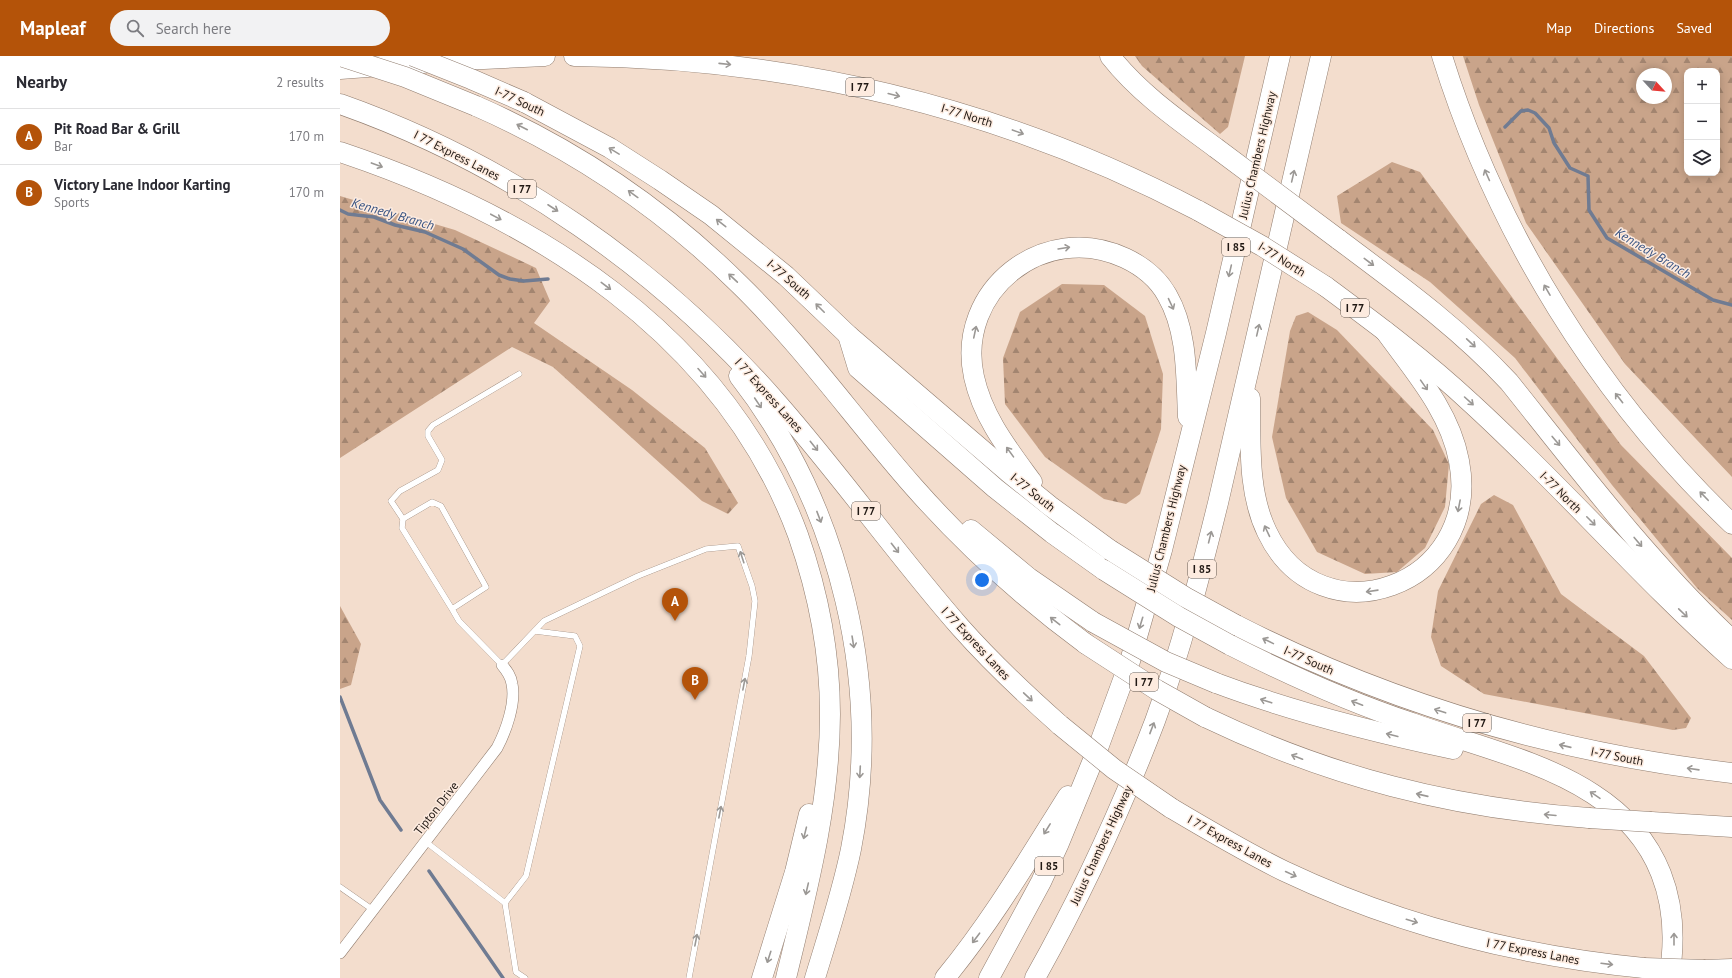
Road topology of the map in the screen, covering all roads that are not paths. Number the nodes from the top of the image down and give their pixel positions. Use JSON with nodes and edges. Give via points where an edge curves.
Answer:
{"nodes":[{"id":1,"x":340,"y":56,"type":"edge"},
{"id":2,"x":413,"y":56,"type":"edge"},
{"id":3,"x":545,"y":56,"type":"edge"},
{"id":4,"x":574,"y":56,"type":"edge"},
{"id":5,"x":1110,"y":56,"type":"edge"},
{"id":6,"x":1280,"y":56,"type":"edge"},
{"id":7,"x":1321,"y":56,"type":"edge"},
{"id":8,"x":1442,"y":56,"type":"edge"},
{"id":9,"x":340,"y":69,"type":"edge"},
{"id":10,"x":348,"y":106,"type":"edge"},
{"id":11,"x":340,"y":152,"type":"edge"},
{"id":12,"x":671,"y":297,"type":"junction"},
{"id":13,"x":1385,"y":331,"type":"junction"},
{"id":14,"x":848,"y":335,"type":"junction"},
{"id":15,"x":1249,"y":368,"type":"junction"},
{"id":16,"x":519,"y":374,"type":"dead end"},
{"id":17,"x":1189,"y":437,"type":"junction"},
{"id":18,"x":889,"y":457,"type":"junction"},
{"id":19,"x":1050,"y":506,"type":"junction"},
{"id":20,"x":403,"y":519,"type":"junction"},
{"id":21,"x":1732,"y":524,"type":"edge"},
{"id":22,"x":452,"y":609,"type":"junction"},
{"id":23,"x":535,"y":631,"type":"junction"},
{"id":24,"x":1732,"y":640,"type":"edge"},
{"id":25,"x":1732,"y":658,"type":"edge"},
{"id":26,"x":502,"y":665,"type":"junction"},
{"id":27,"x":829,"y":684,"type":"junction"},
{"id":28,"x":1098,"y":748,"type":"junction"},
{"id":29,"x":1539,"y":767,"type":"junction"},
{"id":30,"x":1732,"y":774,"type":"edge"},
{"id":31,"x":1732,"y":827,"type":"edge"},
{"id":32,"x":426,"y":842,"type":"junction"},
{"id":33,"x":340,"y":886,"type":"edge"},
{"id":34,"x":506,"y":903,"type":"junction"},
{"id":35,"x":373,"y":910,"type":"junction"},
{"id":36,"x":340,"y":953,"type":"edge"},
{"id":37,"x":1732,"y":969,"type":"edge"},
{"id":38,"x":525,"y":978,"type":"edge"},
{"id":39,"x":689,"y":978,"type":"edge"},
{"id":40,"x":762,"y":978,"type":"edge"},
{"id":41,"x":786,"y":978,"type":"edge"},
{"id":42,"x":815,"y":978,"type":"edge"},
{"id":43,"x":945,"y":978,"type":"edge"},
{"id":44,"x":989,"y":978,"type":"edge"},
{"id":45,"x":1034,"y":978,"type":"edge"},
{"id":46,"x":1670,"y":978,"type":"edge"}],
"edges":[{"from":18,"to":1,"type":"highway","number":"I 77","one_way":true,"bridge":true,"via":[[779,326],[738,283],[692,240],[645,203],[547,140],[476,106],[405,77]]},
{"from":14,"to":2,"type":"highway","name":"I-77 South","number":"I 77","one_way":true,"bridge":true,"via":[[768,260],[686,197],[610,148],[524,102]]},
{"from":3,"to":9,"type":"highway"},
{"from":4,"to":13,"type":"highway","name":"I-77 North","number":"I 77","one_way":true,"bridge":true,"via":[[646,57],[735,65],[825,79],[960,112],[1045,141],[1132,177],[1199,211],[1262,246],[1325,286]]},
{"from":5,"to":24,"type":"highway","one_way":true,"bridge":true,"via":[[1144,92],[1439,315],[1492,363],[1648,554],[1694,604]]},
{"from":6,"to":17,"type":"highway","name":"Julius Chambers Highway","number":"I 85","one_way":true,"via":[[1216,333]]},
{"from":15,"to":7,"type":"highway","name":"Julius Chambers Highway","number":"I 85","one_way":true},
{"from":21,"to":8,"type":"highway","one_way":true,"via":[[1694,486],[1643,428],[1595,365],[1555,304],[1519,240],[1485,170]]},
{"from":10,"to":12,"type":"highway","name":"I 77 Express Lanes","number":"I 77","one_way":true,"via":[[439,145],[519,187],[597,238]]},
{"from":11,"to":27,"type":"highway","one_way":true,"via":[[396,171],[442,191],[526,234],[603,284],[647,319],[688,358],[718,392],[737,419],[764,461],[785,504],[804,551],[818,602]]},
{"from":12,"to":37,"type":"highway","name":"I 77 Express Lanes","number":"I 77","one_way":true,"bridge":true,"via":[[735,356],[778,403],[918,578],[1012,682],[1114,769],[1171,808],[1284,871],[1376,909],[1436,929],[1571,960],[1644,968]]},
{"from":12,"to":42,"type":"highway","one_way":true,"via":[[739,376],[786,448],[809,493],[828,542],[849,619],[861,717],[858,795],[851,849]]},
{"from":13,"to":15,"type":"highway","one_way":true,"via":[[1431,395],[1446,422],[1459,460],[1462,487],[1455,523],[1438,554],[1410,578],[1386,588],[1350,591],[1324,585],[1300,573],[1273,544],[1261,518],[1254,487]]},
{"from":13,"to":25,"type":"highway","name":"I-77 North","number":"I 77","one_way":true,"via":[[1471,403],[1639,570]]},
{"from":14,"to":19,"type":"highway","name":"I-77 South","number":"I 77"},
{"from":29,"to":14,"type":"highway","one_way":true,"bridge":true,"via":[[1354,702],[1286,673],[1179,617],[1104,570],[1023,511],[943,444],[858,368]]},
{"from":45,"to":15,"type":"highway","name":"Julius Chambers Highway","number":"I 85","one_way":true,"via":[[1096,860],[1155,720],[1204,561]]},
{"from":16,"to":20,"type":"lane","via":[[433,425],[428,431],[428,436],[442,460],[441,465],[438,470],[400,492],[391,501]]},
{"from":19,"to":17,"type":"highway","one_way":true,"via":[[1007,448],[988,416],[978,392],[972,359],[972,342],[976,326],[988,299],[1004,277],[1026,261],[1065,248],[1106,250],[1132,261],[1160,284],[1172,305],[1182,336],[1186,364]]},
{"from":17,"to":28,"type":"highway","name":"Julius Chambers Highway","number":"I 85","one_way":true,"via":[[1146,607],[1130,661]]},
{"from":29,"to":18,"type":"highway","one_way":true,"bridge":true,"via":[[1320,717],[1216,684],[1166,662],[1050,594],[1010,564]]},
{"from":31,"to":18,"type":"highway","number":"I 77","one_way":true,"bridge":true,"via":[[1528,813],[1477,806],[1388,787],[1299,758],[1252,739],[1156,690],[1086,644],[1023,595],[979,556]]},
{"from":30,"to":19,"type":"highway","name":"I-77 South","number":"I 77","one_way":true,"bridge":true,"via":[[1613,756],[1548,742],[1418,704],[1355,680],[1294,654],[1185,597],[1110,550]]},
{"from":20,"to":22,"type":"lane","via":[[402,528]]},
{"from":20,"to":22,"type":"lane","via":[[432,502],[441,506],[486,587]]},
{"from":22,"to":26,"type":"lane","via":[[459,621]]},
{"from":23,"to":26,"type":"lane"},
{"from":23,"to":34,"type":"lane","via":[[575,636],[580,646],[526,876]]},
{"from":39,"to":23,"type":"lane","one_way":true,"via":[[749,656],[755,601],[738,546],[706,549],[638,576],[544,621]]},
{"from":26,"to":32,"type":"street","name":"Tipton Drive","via":[[509,673],[513,691],[504,736],[489,760]]},
{"from":27,"to":40,"type":"highway","one_way":true,"via":[[807,824]]},
{"from":27,"to":41,"type":"highway","one_way":true,"via":[[830,738],[824,797],[810,879]]},
{"from":28,"to":43,"type":"highway","one_way":true,"via":[[1005,896]]},
{"from":28,"to":44,"type":"highway","name":"Julius Chambers Highway","number":"I 85","via":[[1041,882]]},
{"from":46,"to":29,"type":"highway","one_way":true,"via":[[1674,949],[1673,919],[1667,888],[1653,856],[1634,830],[1608,805],[1579,786]]},
{"from":32,"to":34,"type":"lane"},
{"from":32,"to":35,"type":"street","name":"Tipton Drive"},
{"from":33,"to":35,"type":"lane"},
{"from":34,"to":38,"type":"lane","via":[[516,972]]},
{"from":35,"to":36,"type":"street","name":"Tipton Drive"}]}
